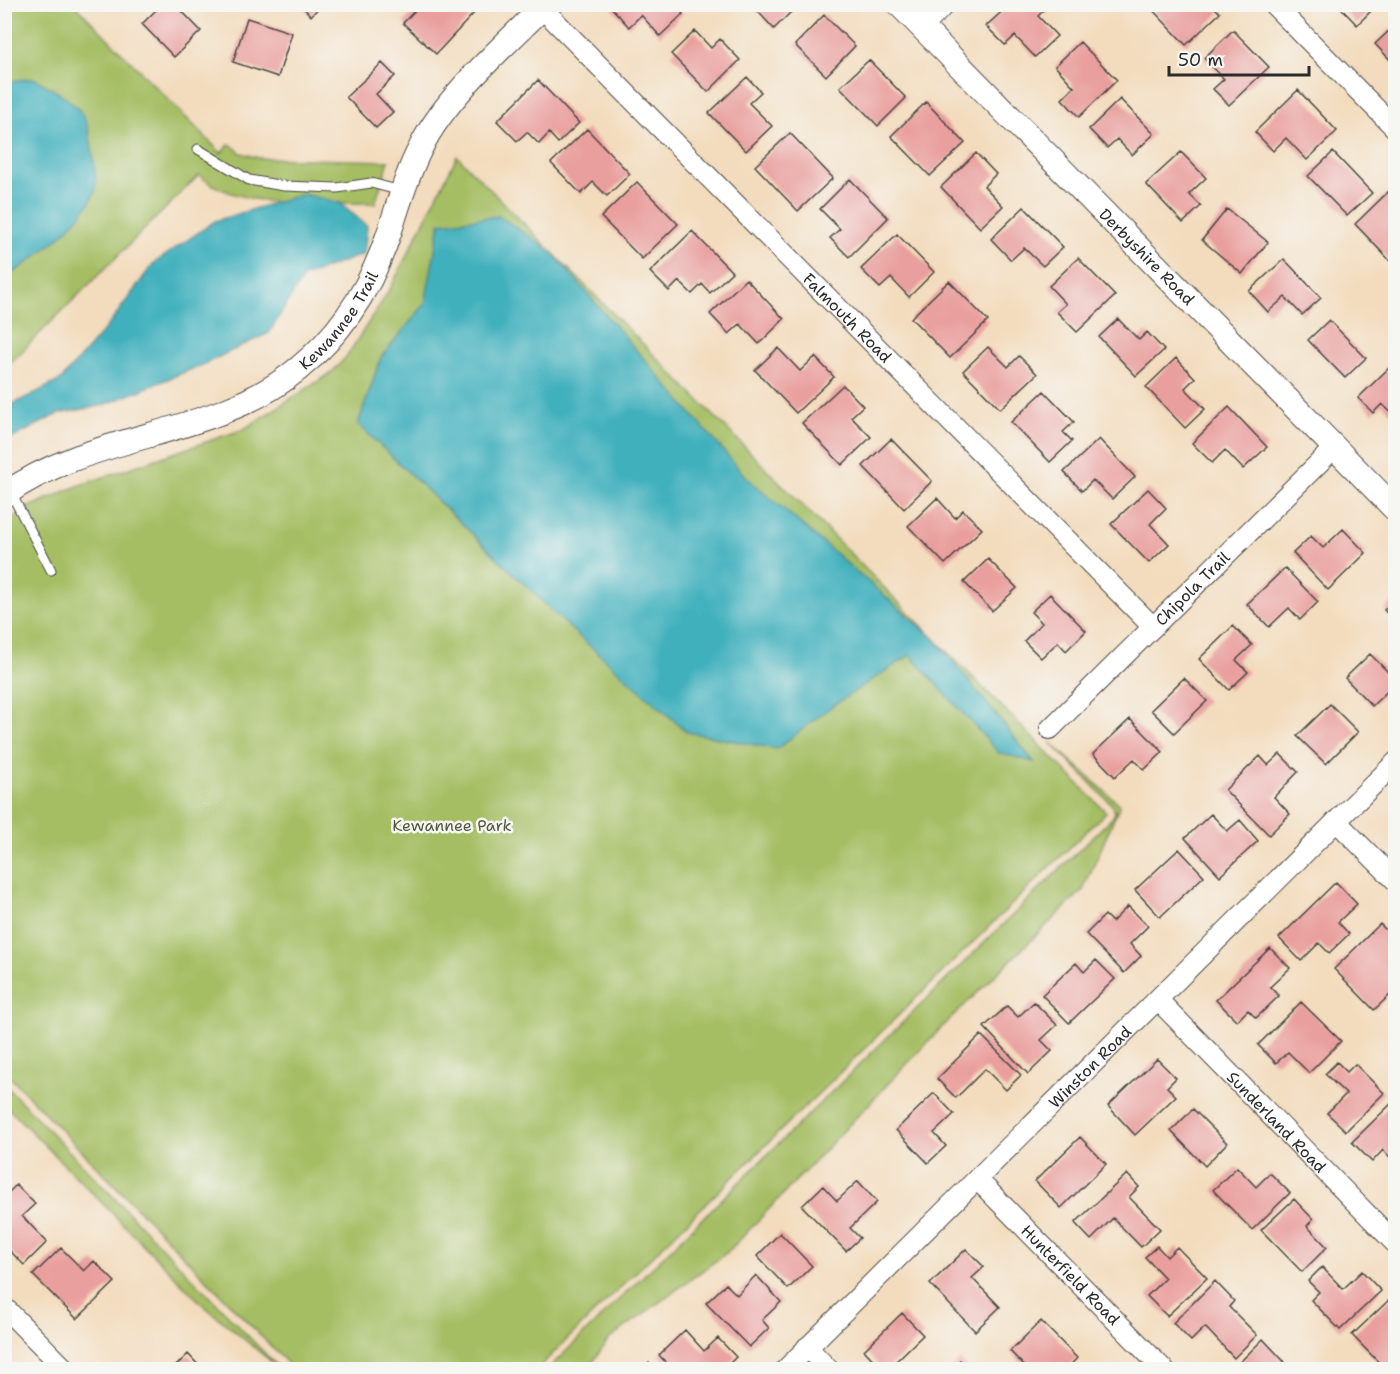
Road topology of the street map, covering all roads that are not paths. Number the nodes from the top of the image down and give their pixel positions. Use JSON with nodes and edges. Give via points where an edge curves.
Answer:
{"nodes":[{"id":1,"x":899,"y":4,"type":"edge"},
{"id":2,"x":945,"y":4,"type":"edge"},
{"id":3,"x":1273,"y":4,"type":"edge"},
{"id":4,"x":544,"y":6,"type":"edge"},
{"id":5,"x":922,"y":28,"type":"junction"},
{"id":6,"x":1395,"y":129,"type":"edge"},
{"id":7,"x":198,"y":149,"type":"dead end"},
{"id":8,"x":403,"y":191,"type":"junction"},
{"id":9,"x":1334,"y":447,"type":"junction"},
{"id":10,"x":7,"y":493,"type":"edge"},
{"id":11,"x":1395,"y":510,"type":"edge"},
{"id":12,"x":51,"y":570,"type":"dead end"},
{"id":13,"x":1153,"y":627,"type":"junction"},
{"id":14,"x":1050,"y":729,"type":"dead end"},
{"id":15,"x":1395,"y":762,"type":"edge"},
{"id":16,"x":1336,"y":821,"type":"junction"},
{"id":17,"x":1395,"y":881,"type":"edge"},
{"id":18,"x":1158,"y":1000,"type":"junction"},
{"id":19,"x":977,"y":1179,"type":"junction"},
{"id":20,"x":1395,"y":1244,"type":"edge"},
{"id":21,"x":4,"y":1307,"type":"edge"},
{"id":22,"x":807,"y":1347,"type":"junction"},
{"id":23,"x":66,"y":1370,"type":"edge"},
{"id":24,"x":785,"y":1370,"type":"edge"},
{"id":25,"x":829,"y":1370,"type":"edge"},
{"id":26,"x":1164,"y":1370,"type":"edge"}],
"edges":[{"from":1,"to":5,"type":"street","name":"Derbyshire Road"},
{"from":2,"to":5,"type":"street"},
{"from":3,"to":6,"type":"street"},
{"from":4,"to":8,"type":"street","name":"Kewannee Trail","via":[[442,115],[421,146]]},
{"from":4,"to":13,"type":"street","name":"Falmouth Road"},
{"from":5,"to":9,"type":"street","name":"Derbyshire Road"},
{"from":7,"to":8,"type":"lane","via":[[249,180],[337,188],[371,183]]},
{"from":8,"to":10,"type":"street","name":"Kewannee Trail","via":[[374,273],[349,317],[297,370],[264,393],[206,418],[92,452]]},
{"from":9,"to":11,"type":"street","name":"Derbyshire Road"},
{"from":9,"to":13,"type":"street","name":"Chipola Trail"},
{"from":10,"to":12,"type":"lane"},
{"from":13,"to":14,"type":"street","name":"Chipola Trail"},
{"from":15,"to":16,"type":"street","name":"Winston Road"},
{"from":16,"to":17,"type":"street"},
{"from":16,"to":18,"type":"street","name":"Winston Road"},
{"from":18,"to":19,"type":"street","name":"Winston Road"},
{"from":18,"to":20,"type":"street","name":"Sunderland Road"},
{"from":19,"to":22,"type":"street","name":"Winston Road"},
{"from":19,"to":26,"type":"street","name":"Hunterfield Road"},
{"from":21,"to":23,"type":"street"},
{"from":22,"to":24,"type":"street","name":"Winston Road"},
{"from":22,"to":25,"type":"street"}]}
